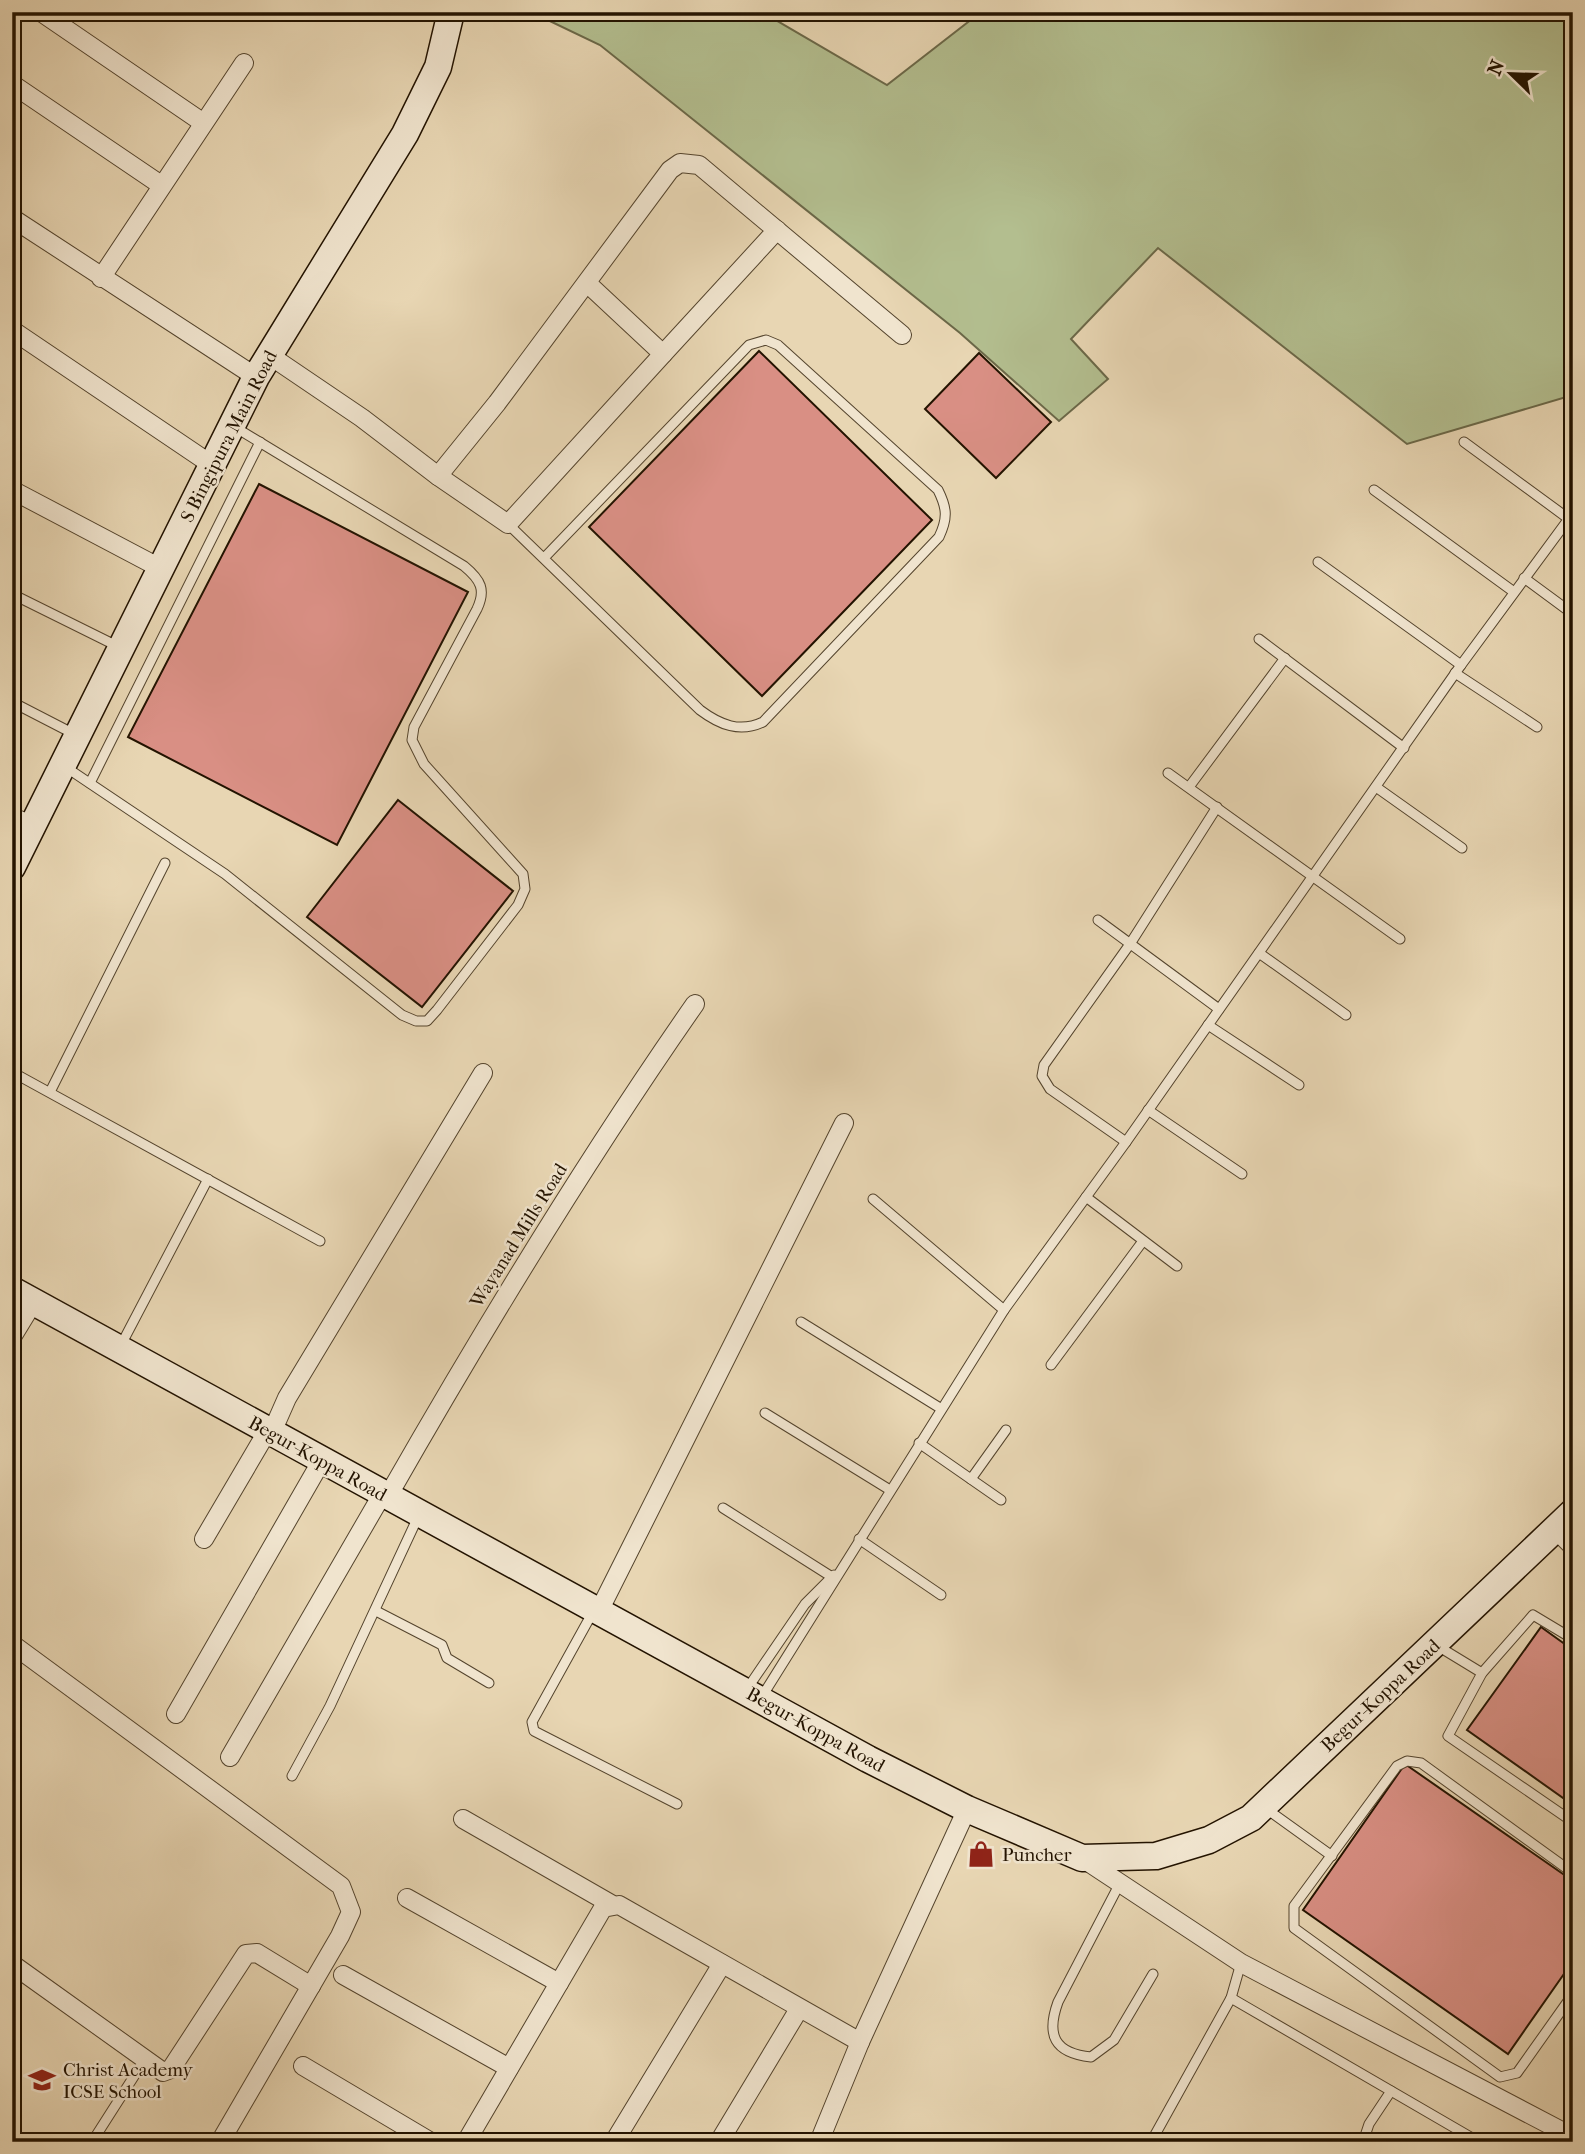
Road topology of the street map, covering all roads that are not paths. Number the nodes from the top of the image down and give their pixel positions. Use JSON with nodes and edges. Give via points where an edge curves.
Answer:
{"nodes":[{"id":1,"x":41,"y":12,"type":"edge"},
{"id":2,"x":451,"y":12,"type":"edge"},
{"id":3,"x":244,"y":63,"type":"dead end"},
{"id":4,"x":12,"y":84,"type":"edge"},
{"id":5,"x":202,"y":122,"type":"junction"},
{"id":6,"x":161,"y":185,"type":"junction"},
{"id":7,"x":12,"y":218,"type":"edge"},
{"id":8,"x":777,"y":230,"type":"junction"},
{"id":9,"x":101,"y":278,"type":"junction"},
{"id":10,"x":587,"y":283,"type":"junction"},
{"id":11,"x":12,"y":330,"type":"edge"},
{"id":12,"x":902,"y":335,"type":"dead end"},
{"id":13,"x":663,"y":354,"type":"junction"},
{"id":14,"x":262,"y":366,"type":"junction"},
{"id":15,"x":232,"y":425,"type":"junction"},
{"id":16,"x":260,"y":442,"type":"junction"},
{"id":17,"x":1464,"y":442,"type":"dead end"},
{"id":18,"x":212,"y":465,"type":"junction"},
{"id":19,"x":438,"y":476,"type":"junction"},
{"id":20,"x":12,"y":490,"type":"edge"},
{"id":21,"x":1374,"y":490,"type":"dead end"},
{"id":22,"x":1571,"y":516,"type":"edge"},
{"id":23,"x":508,"y":524,"type":"junction"},
{"id":24,"x":544,"y":558,"type":"junction"},
{"id":25,"x":1318,"y":562,"type":"dead end"},
{"id":26,"x":160,"y":568,"type":"junction"},
{"id":27,"x":1524,"y":578,"type":"junction"},
{"id":28,"x":1514,"y":592,"type":"junction"},
{"id":29,"x":12,"y":594,"type":"edge"},
{"id":30,"x":1573,"y":614,"type":"edge"},
{"id":31,"x":1259,"y":639,"type":"dead end"},
{"id":32,"x":121,"y":648,"type":"junction"},
{"id":33,"x":1285,"y":658,"type":"junction"},
{"id":34,"x":1458,"y":669,"type":"junction"},
{"id":35,"x":12,"y":702,"type":"edge"},
{"id":36,"x":1537,"y":727,"type":"dead end"},
{"id":37,"x":77,"y":735,"type":"junction"},
{"id":38,"x":1404,"y":748,"type":"junction"},
{"id":39,"x":62,"y":765,"type":"junction"},
{"id":40,"x":1168,"y":772,"type":"dead end"},
{"id":41,"x":90,"y":783,"type":"junction"},
{"id":42,"x":1189,"y":787,"type":"junction"},
{"id":43,"x":1376,"y":787,"type":"junction"},
{"id":44,"x":1217,"y":807,"type":"junction"},
{"id":45,"x":23,"y":817,"type":"edge"},
{"id":46,"x":1462,"y":848,"type":"dead end"},
{"id":47,"x":165,"y":863,"type":"dead end"},
{"id":48,"x":12,"y":867,"type":"edge"},
{"id":49,"x":1313,"y":876,"type":"junction"},
{"id":50,"x":1098,"y":920,"type":"dead end"},
{"id":51,"x":1400,"y":939,"type":"dead end"},
{"id":52,"x":1130,"y":944,"type":"junction"},
{"id":53,"x":1259,"y":953,"type":"junction"},
{"id":54,"x":695,"y":1004,"type":"dead end"},
{"id":55,"x":1219,"y":1009,"type":"junction"},
{"id":56,"x":1346,"y":1015,"type":"dead end"},
{"id":57,"x":1208,"y":1025,"type":"junction"},
{"id":58,"x":12,"y":1072,"type":"edge"},
{"id":59,"x":483,"y":1073,"type":"dead end"},
{"id":60,"x":1299,"y":1085,"type":"dead end"},
{"id":61,"x":50,"y":1092,"type":"junction"},
{"id":62,"x":1148,"y":1110,"type":"junction"},
{"id":63,"x":844,"y":1123,"type":"dead end"},
{"id":64,"x":1126,"y":1142,"type":"junction"},
{"id":65,"x":1242,"y":1174,"type":"dead end"},
{"id":66,"x":208,"y":1179,"type":"junction"},
{"id":67,"x":1086,"y":1198,"type":"junction"},
{"id":68,"x":873,"y":1199,"type":"dead end"},
{"id":69,"x":320,"y":1241,"type":"dead end"},
{"id":70,"x":1143,"y":1241,"type":"junction"},
{"id":71,"x":1177,"y":1266,"type":"dead end"},
{"id":72,"x":23,"y":1295,"type":"edge"},
{"id":73,"x":1004,"y":1310,"type":"junction"},
{"id":74,"x":801,"y":1322,"type":"dead end"},
{"id":75,"x":12,"y":1337,"type":"edge"},
{"id":76,"x":119,"y":1348,"type":"junction"},
{"id":77,"x":1051,"y":1365,"type":"dead end"},
{"id":78,"x":940,"y":1408,"type":"junction"},
{"id":79,"x":765,"y":1413,"type":"dead end"},
{"id":80,"x":1006,"y":1430,"type":"dead end"},
{"id":81,"x":270,"y":1431,"type":"junction"},
{"id":82,"x":919,"y":1444,"type":"junction"},
{"id":83,"x":322,"y":1460,"type":"junction"},
{"id":84,"x":971,"y":1479,"type":"junction"},
{"id":85,"x":890,"y":1490,"type":"junction"},
{"id":86,"x":386,"y":1495,"type":"junction"},
{"id":87,"x":1001,"y":1500,"type":"dead end"},
{"id":88,"x":723,"y":1508,"type":"dead end"},
{"id":89,"x":1573,"y":1512,"type":"edge"},
{"id":90,"x":420,"y":1513,"type":"junction"},
{"id":91,"x":1552,"y":1532,"type":"junction"},
{"id":92,"x":204,"y":1539,"type":"dead end"},
{"id":93,"x":859,"y":1539,"type":"junction"},
{"id":94,"x":1573,"y":1553,"type":"edge"},
{"id":95,"x":840,"y":1569,"type":"junction"},
{"id":96,"x":832,"y":1577,"type":"junction"},
{"id":97,"x":941,"y":1595,"type":"dead end"},
{"id":98,"x":597,"y":1610,"type":"junction"},
{"id":99,"x":376,"y":1611,"type":"junction"},
{"id":100,"x":1573,"y":1639,"type":"edge"},
{"id":101,"x":12,"y":1644,"type":"edge"},
{"id":102,"x":1434,"y":1644,"type":"junction"},
{"id":103,"x":1482,"y":1673,"type":"junction"},
{"id":104,"x":489,"y":1683,"type":"dead end"},
{"id":105,"x":753,"y":1694,"type":"junction"},
{"id":106,"x":176,"y":1714,"type":"dead end"},
{"id":107,"x":230,"y":1757,"type":"dead end"},
{"id":108,"x":292,"y":1776,"type":"dead end"},
{"id":109,"x":677,"y":1804,"type":"dead end"},
{"id":110,"x":1263,"y":1806,"type":"junction"},
{"id":111,"x":967,"y":1810,"type":"junction"},
{"id":112,"x":463,"y":1819,"type":"dead end"},
{"id":113,"x":1573,"y":1822,"type":"edge"},
{"id":114,"x":1332,"y":1856,"type":"junction"},
{"id":115,"x":1082,"y":1858,"type":"junction"},
{"id":116,"x":1573,"y":1873,"type":"edge"},
{"id":117,"x":1120,"y":1883,"type":"junction"},
{"id":118,"x":407,"y":1898,"type":"dead end"},
{"id":119,"x":611,"y":1904,"type":"junction"},
{"id":120,"x":1241,"y":1963,"type":"junction"},
{"id":121,"x":12,"y":1964,"type":"edge"},
{"id":122,"x":722,"y":1964,"type":"junction"},
{"id":123,"x":1153,"y":1973,"type":"dead end"},
{"id":124,"x":343,"y":1975,"type":"dead end"},
{"id":125,"x":559,"y":1983,"type":"junction"},
{"id":126,"x":311,"y":1986,"type":"junction"},
{"id":127,"x":1573,"y":1994,"type":"edge"},
{"id":128,"x":1231,"y":1998,"type":"junction"},
{"id":129,"x":799,"y":2009,"type":"junction"},
{"id":130,"x":860,"y":2042,"type":"junction"},
{"id":131,"x":145,"y":2059,"type":"junction"},
{"id":132,"x":303,"y":2066,"type":"dead end"},
{"id":133,"x":509,"y":2068,"type":"junction"},
{"id":134,"x":1391,"y":2091,"type":"junction"},
{"id":135,"x":1573,"y":2137,"type":"edge"},
{"id":136,"x":92,"y":2142,"type":"edge"},
{"id":137,"x":220,"y":2142,"type":"edge"},
{"id":138,"x":431,"y":2142,"type":"edge"},
{"id":139,"x":466,"y":2142,"type":"edge"},
{"id":140,"x":614,"y":2142,"type":"edge"},
{"id":141,"x":719,"y":2142,"type":"edge"},
{"id":142,"x":819,"y":2142,"type":"edge"},
{"id":143,"x":1152,"y":2142,"type":"edge"},
{"id":144,"x":1363,"y":2142,"type":"edge"},
{"id":145,"x":1479,"y":2142,"type":"edge"}],
"edges":[{"from":1,"to":5,"type":"street"},
{"from":2,"to":14,"type":"main road","name":"S Bingipura Main Road","via":[[438,67],[405,134]]},
{"from":3,"to":5,"type":"street"},
{"from":4,"to":6,"type":"street"},
{"from":5,"to":6,"type":"street"},
{"from":6,"to":9,"type":"street"},
{"from":7,"to":9,"type":"street"},
{"from":8,"to":10,"type":"street","via":[[699,165],[680,163],[670,170]]},
{"from":8,"to":12,"type":"street"},
{"from":8,"to":13,"type":"street"},
{"from":9,"to":14,"type":"street"},
{"from":10,"to":13,"type":"street"},
{"from":10,"to":19,"type":"street"},
{"from":11,"to":18,"type":"street"},
{"from":13,"to":23,"type":"street"},
{"from":14,"to":15,"type":"main road","name":"S Bingipura Main Road"},
{"from":14,"to":19,"type":"street","via":[[362,418]]},
{"from":15,"to":16,"type":"lane"},
{"from":15,"to":18,"type":"main road","name":"S Bingipura Main Road"},
{"from":16,"to":41,"type":"lane"},
{"from":16,"to":41,"type":"lane","via":[[464,566],[481,583],[484,595],[414,726],[412,740],[424,764],[523,874],[525,889],[518,905],[446,1001],[427,1021],[416,1021],[402,1015],[225,874]]},
{"from":17,"to":22,"type":"lane"},
{"from":18,"to":26,"type":"main road","name":"S Bingipura Main Road"},
{"from":19,"to":23,"type":"street"},
{"from":20,"to":26,"type":"street"},
{"from":21,"to":28,"type":"lane"},
{"from":22,"to":27,"type":"lane"},
{"from":23,"to":24,"type":"lane"},
{"from":24,"to":24,"type":"lane","via":[[700,710],[712,719],[749,729],[763,722],[939,537],[947,522],[946,507],[938,490],[778,345],[766,340],[749,345]]},
{"from":25,"to":34,"type":"lane"},
{"from":26,"to":32,"type":"main road","name":"S Bingipura Main Road"},
{"from":27,"to":28,"type":"lane"},
{"from":27,"to":30,"type":"lane"},
{"from":28,"to":34,"type":"lane"},
{"from":29,"to":32,"type":"lane"},
{"from":31,"to":33,"type":"lane"},
{"from":32,"to":37,"type":"main road","name":"S Bingipura Main Road"},
{"from":33,"to":38,"type":"lane"},
{"from":33,"to":42,"type":"lane"},
{"from":34,"to":36,"type":"lane"},
{"from":34,"to":38,"type":"lane"},
{"from":35,"to":37,"type":"lane"},
{"from":37,"to":39,"type":"main road","name":"S Bingipura Main Road"},
{"from":38,"to":43,"type":"lane"},
{"from":39,"to":41,"type":"lane"},
{"from":39,"to":45,"type":"main road","name":"S Bingipura Main Road"},
{"from":40,"to":42,"type":"lane"},
{"from":42,"to":44,"type":"lane"},
{"from":43,"to":46,"type":"lane"},
{"from":43,"to":49,"type":"lane"},
{"from":44,"to":49,"type":"lane"},
{"from":44,"to":52,"type":"lane"},
{"from":45,"to":48,"type":"main road","name":"S Bingipura Main Road"},
{"from":47,"to":61,"type":"lane"},
{"from":49,"to":51,"type":"lane"},
{"from":49,"to":53,"type":"lane"},
{"from":50,"to":52,"type":"lane"},
{"from":52,"to":55,"type":"lane"},
{"from":52,"to":64,"type":"lane","via":[[1044,1065],[1042,1076],[1051,1089]]},
{"from":53,"to":55,"type":"lane"},
{"from":53,"to":56,"type":"lane"},
{"from":54,"to":86,"type":"street","name":"Wayanad Mills Road","via":[[601,1140]]},
{"from":55,"to":57,"type":"lane"},
{"from":57,"to":60,"type":"lane"},
{"from":57,"to":62,"type":"lane"},
{"from":58,"to":61,"type":"lane"},
{"from":59,"to":81,"type":"street"},
{"from":61,"to":66,"type":"lane"},
{"from":62,"to":64,"type":"lane"},
{"from":62,"to":65,"type":"lane"},
{"from":63,"to":98,"type":"street"},
{"from":64,"to":67,"type":"lane"},
{"from":66,"to":69,"type":"lane"},
{"from":66,"to":76,"type":"lane"},
{"from":67,"to":70,"type":"lane"},
{"from":67,"to":73,"type":"lane"},
{"from":68,"to":73,"type":"lane"},
{"from":70,"to":71,"type":"lane"},
{"from":70,"to":77,"type":"lane"},
{"from":72,"to":75,"type":"street"},
{"from":72,"to":76,"type":"main road","name":"Begur-Koppa Road"},
{"from":73,"to":78,"type":"lane"},
{"from":74,"to":78,"type":"lane"},
{"from":76,"to":81,"type":"main road","name":"Begur-Koppa Road"},
{"from":78,"to":82,"type":"lane"},
{"from":79,"to":85,"type":"lane"},
{"from":80,"to":84,"type":"lane"},
{"from":81,"to":83,"type":"main road","name":"Begur-Koppa Road"},
{"from":81,"to":92,"type":"street"},
{"from":82,"to":84,"type":"lane"},
{"from":82,"to":85,"type":"lane"},
{"from":83,"to":86,"type":"main road","name":"Begur-Koppa Road"},
{"from":83,"to":106,"type":"street"},
{"from":84,"to":87,"type":"lane"},
{"from":85,"to":93,"type":"lane"},
{"from":86,"to":90,"type":"main road","name":"Begur-Koppa Road"},
{"from":86,"to":107,"type":"street","name":"Wayanad Mills Road"},
{"from":88,"to":96,"type":"lane"},
{"from":89,"to":91,"type":"main road","name":"Begur-Koppa Road"},
{"from":90,"to":98,"type":"main road","name":"Begur-Koppa Road"},
{"from":90,"to":99,"type":"lane"},
{"from":91,"to":94,"type":"lane"},
{"from":91,"to":102,"type":"main road","name":"Begur-Koppa Road"},
{"from":93,"to":95,"type":"lane"},
{"from":93,"to":97,"type":"lane"},
{"from":95,"to":96,"type":"lane"},
{"from":95,"to":105,"type":"lane","via":[[819,1610]]},
{"from":96,"to":105,"type":"lane","via":[[804,1604]]},
{"from":98,"to":105,"type":"main road","name":"Begur-Koppa Road"},
{"from":98,"to":109,"type":"lane","via":[[532,1723],[534,1731]]},
{"from":99,"to":104,"type":"lane","via":[[442,1645],[447,1658]]},
{"from":99,"to":108,"type":"lane"},
{"from":100,"to":103,"type":"lane","via":[[1533,1615]]},
{"from":101,"to":126,"type":"street","via":[[341,1886],[351,1912]]},
{"from":102,"to":103,"type":"lane"},
{"from":102,"to":110,"type":"main road","name":"Begur-Koppa Road"},
{"from":103,"to":113,"type":"lane","via":[[1448,1736]]},
{"from":105,"to":111,"type":"main road","name":"Begur-Koppa Road"},
{"from":110,"to":114,"type":"lane"},
{"from":110,"to":115,"type":"main road","name":"Begur-Koppa Road","via":[[1251,1818],[1209,1840],[1156,1856]]},
{"from":111,"to":115,"type":"main road","name":"Begur-Koppa Road"},
{"from":111,"to":130,"type":"street"},
{"from":112,"to":119,"type":"street"},
{"from":114,"to":116,"type":"lane","via":[[1397,1766],[1407,1761],[1421,1763]]},
{"from":114,"to":127,"type":"lane","via":[[1294,1906],[1294,1928],[1500,2077],[1517,2073]]},
{"from":115,"to":117,"type":"street"},
{"from":117,"to":120,"type":"street"},
{"from":117,"to":123,"type":"lane","via":[[1058,2002],[1052,2036],[1062,2048],[1091,2057],[1114,2040]]},
{"from":118,"to":125,"type":"street"},
{"from":119,"to":122,"type":"street"},
{"from":119,"to":125,"type":"street","via":[[603,1908]]},
{"from":120,"to":128,"type":"lane"},
{"from":120,"to":135,"type":"street"},
{"from":121,"to":131,"type":"street"},
{"from":122,"to":129,"type":"street"},
{"from":122,"to":140,"type":"street"},
{"from":124,"to":133,"type":"street"},
{"from":125,"to":133,"type":"street"},
{"from":126,"to":131,"type":"street","via":[[257,1953],[246,1954],[171,2069],[163,2072]]},
{"from":126,"to":137,"type":"street"},
{"from":128,"to":134,"type":"lane"},
{"from":128,"to":143,"type":"lane"},
{"from":129,"to":130,"type":"street"},
{"from":129,"to":141,"type":"street"},
{"from":130,"to":142,"type":"street"},
{"from":131,"to":136,"type":"lane"},
{"from":132,"to":138,"type":"street"},
{"from":133,"to":139,"type":"street"},
{"from":134,"to":144,"type":"lane"},
{"from":134,"to":145,"type":"lane"}]}
